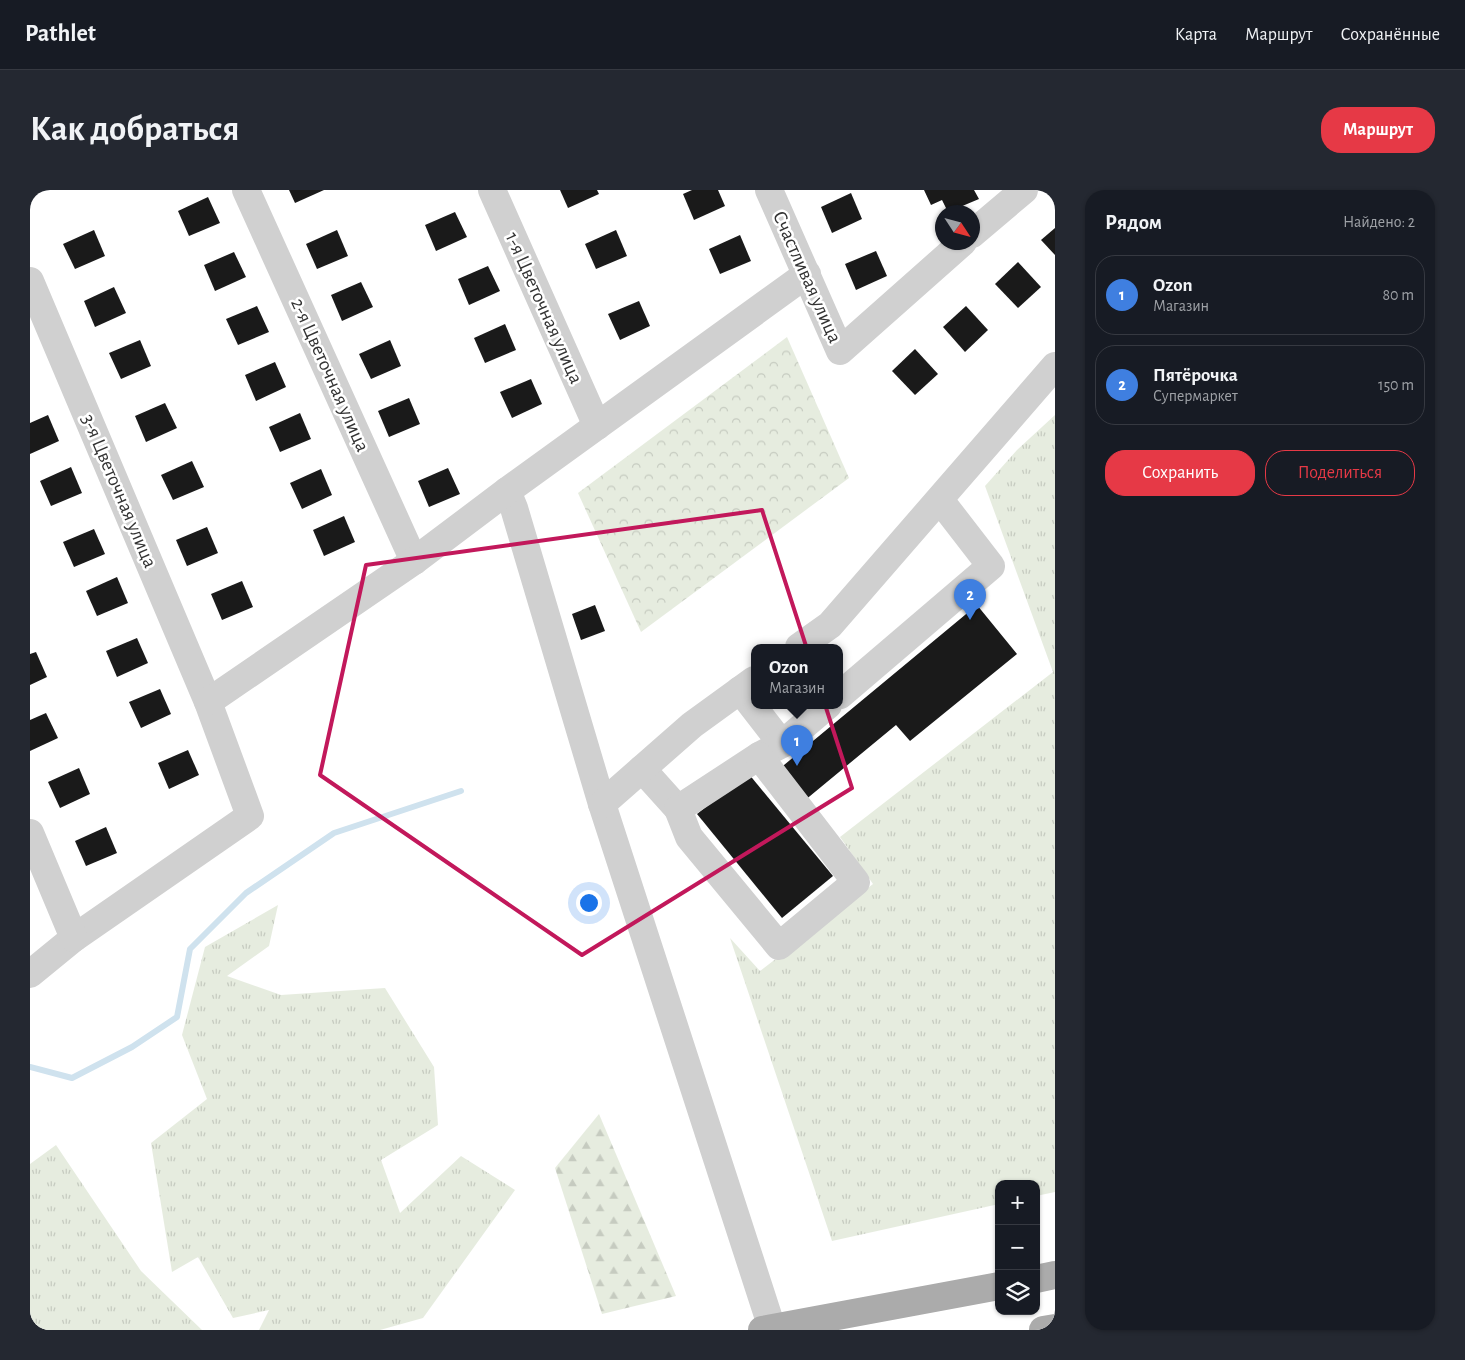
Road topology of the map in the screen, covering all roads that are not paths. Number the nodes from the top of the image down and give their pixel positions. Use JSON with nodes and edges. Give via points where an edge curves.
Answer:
{"nodes":[{"id":1,"x":246,"y":190,"type":"edge"},
{"id":2,"x":492,"y":190,"type":"edge"},
{"id":3,"x":769,"y":190,"type":"edge"},
{"id":4,"x":1015,"y":193,"type":"edge"},
{"id":5,"x":980,"y":226,"type":"edge"},
{"id":6,"x":954,"y":250,"type":"edge"},
{"id":7,"x":807,"y":274,"type":"junction"},
{"id":8,"x":30,"y":281,"type":"edge"},
{"id":9,"x":1055,"y":366,"type":"edge"},
{"id":10,"x":597,"y":426,"type":"junction"},
{"id":11,"x":507,"y":491,"type":"junction"},
{"id":12,"x":940,"y":500,"type":"junction"},
{"id":13,"x":414,"y":561,"type":"junction"},
{"id":14,"x":803,"y":644,"type":"edge"},
{"id":15,"x":747,"y":685,"type":"edge"},
{"id":16,"x":843,"y":692,"type":"edge"},
{"id":17,"x":208,"y":702,"type":"junction"},
{"id":18,"x":761,"y":709,"type":"edge"},
{"id":19,"x":823,"y":709,"type":"edge"},
{"id":20,"x":782,"y":744,"type":"junction"},
{"id":21,"x":758,"y":756,"type":"junction"},
{"id":22,"x":642,"y":769,"type":"junction"},
{"id":23,"x":602,"y":804,"type":"junction"},
{"id":24,"x":678,"y":809,"type":"junction"},
{"id":25,"x":30,"y":833,"type":"edge"},
{"id":26,"x":74,"y":938,"type":"junction"},
{"id":27,"x":30,"y":974,"type":"edge"},
{"id":28,"x":1055,"y":1275,"type":"edge"},
{"id":29,"x":1040,"y":1278,"type":"edge"},
{"id":30,"x":995,"y":1287,"type":"edge"},
{"id":31,"x":1055,"y":1328,"type":"edge"},
{"id":32,"x":767,"y":1329,"type":"edge"},
{"id":33,"x":1043,"y":1330,"type":"edge"}],
"edges":[{"from":1,"to":13,"type":"street","name":"2-я Цветочная улица"},
{"from":2,"to":10,"type":"street","name":"1-я Цветочная улица"},
{"from":3,"to":7,"type":"street","name":"Счастливая улица"},
{"from":4,"to":5,"type":"street"},
{"from":6,"to":7,"type":"street","name":"Счастливая улица","via":[[840,351]]},
{"from":7,"to":10,"type":"street"},
{"from":8,"to":17,"type":"street","name":"3-я Цветочная улица"},
{"from":9,"to":12,"type":"street"},
{"from":10,"to":11,"type":"street"},
{"from":11,"to":13,"type":"street"},
{"from":11,"to":23,"type":"street"},
{"from":12,"to":14,"type":"street","via":[[830,625]]},
{"from":12,"to":16,"type":"street","via":[[991,566]]},
{"from":13,"to":17,"type":"street"},
{"from":15,"to":22,"type":"street","via":[[692,725]]},
{"from":17,"to":26,"type":"street","name":"3-я Цветочная улица","via":[[250,816]]},
{"from":18,"to":20,"type":"street"},
{"from":19,"to":20,"type":"street"},
{"from":20,"to":21,"type":"street"},
{"from":21,"to":24,"type":"street"},
{"from":21,"to":24,"type":"street","via":[[856,882],[779,946],[689,836]]},
{"from":22,"to":23,"type":"street"},
{"from":22,"to":24,"type":"street"},
{"from":23,"to":32,"type":"street"},
{"from":25,"to":26,"type":"street"},
{"from":26,"to":27,"type":"street"},
{"from":28,"to":29,"type":"main road"},
{"from":30,"to":32,"type":"main road"},
{"from":31,"to":33,"type":"main road"}]}
